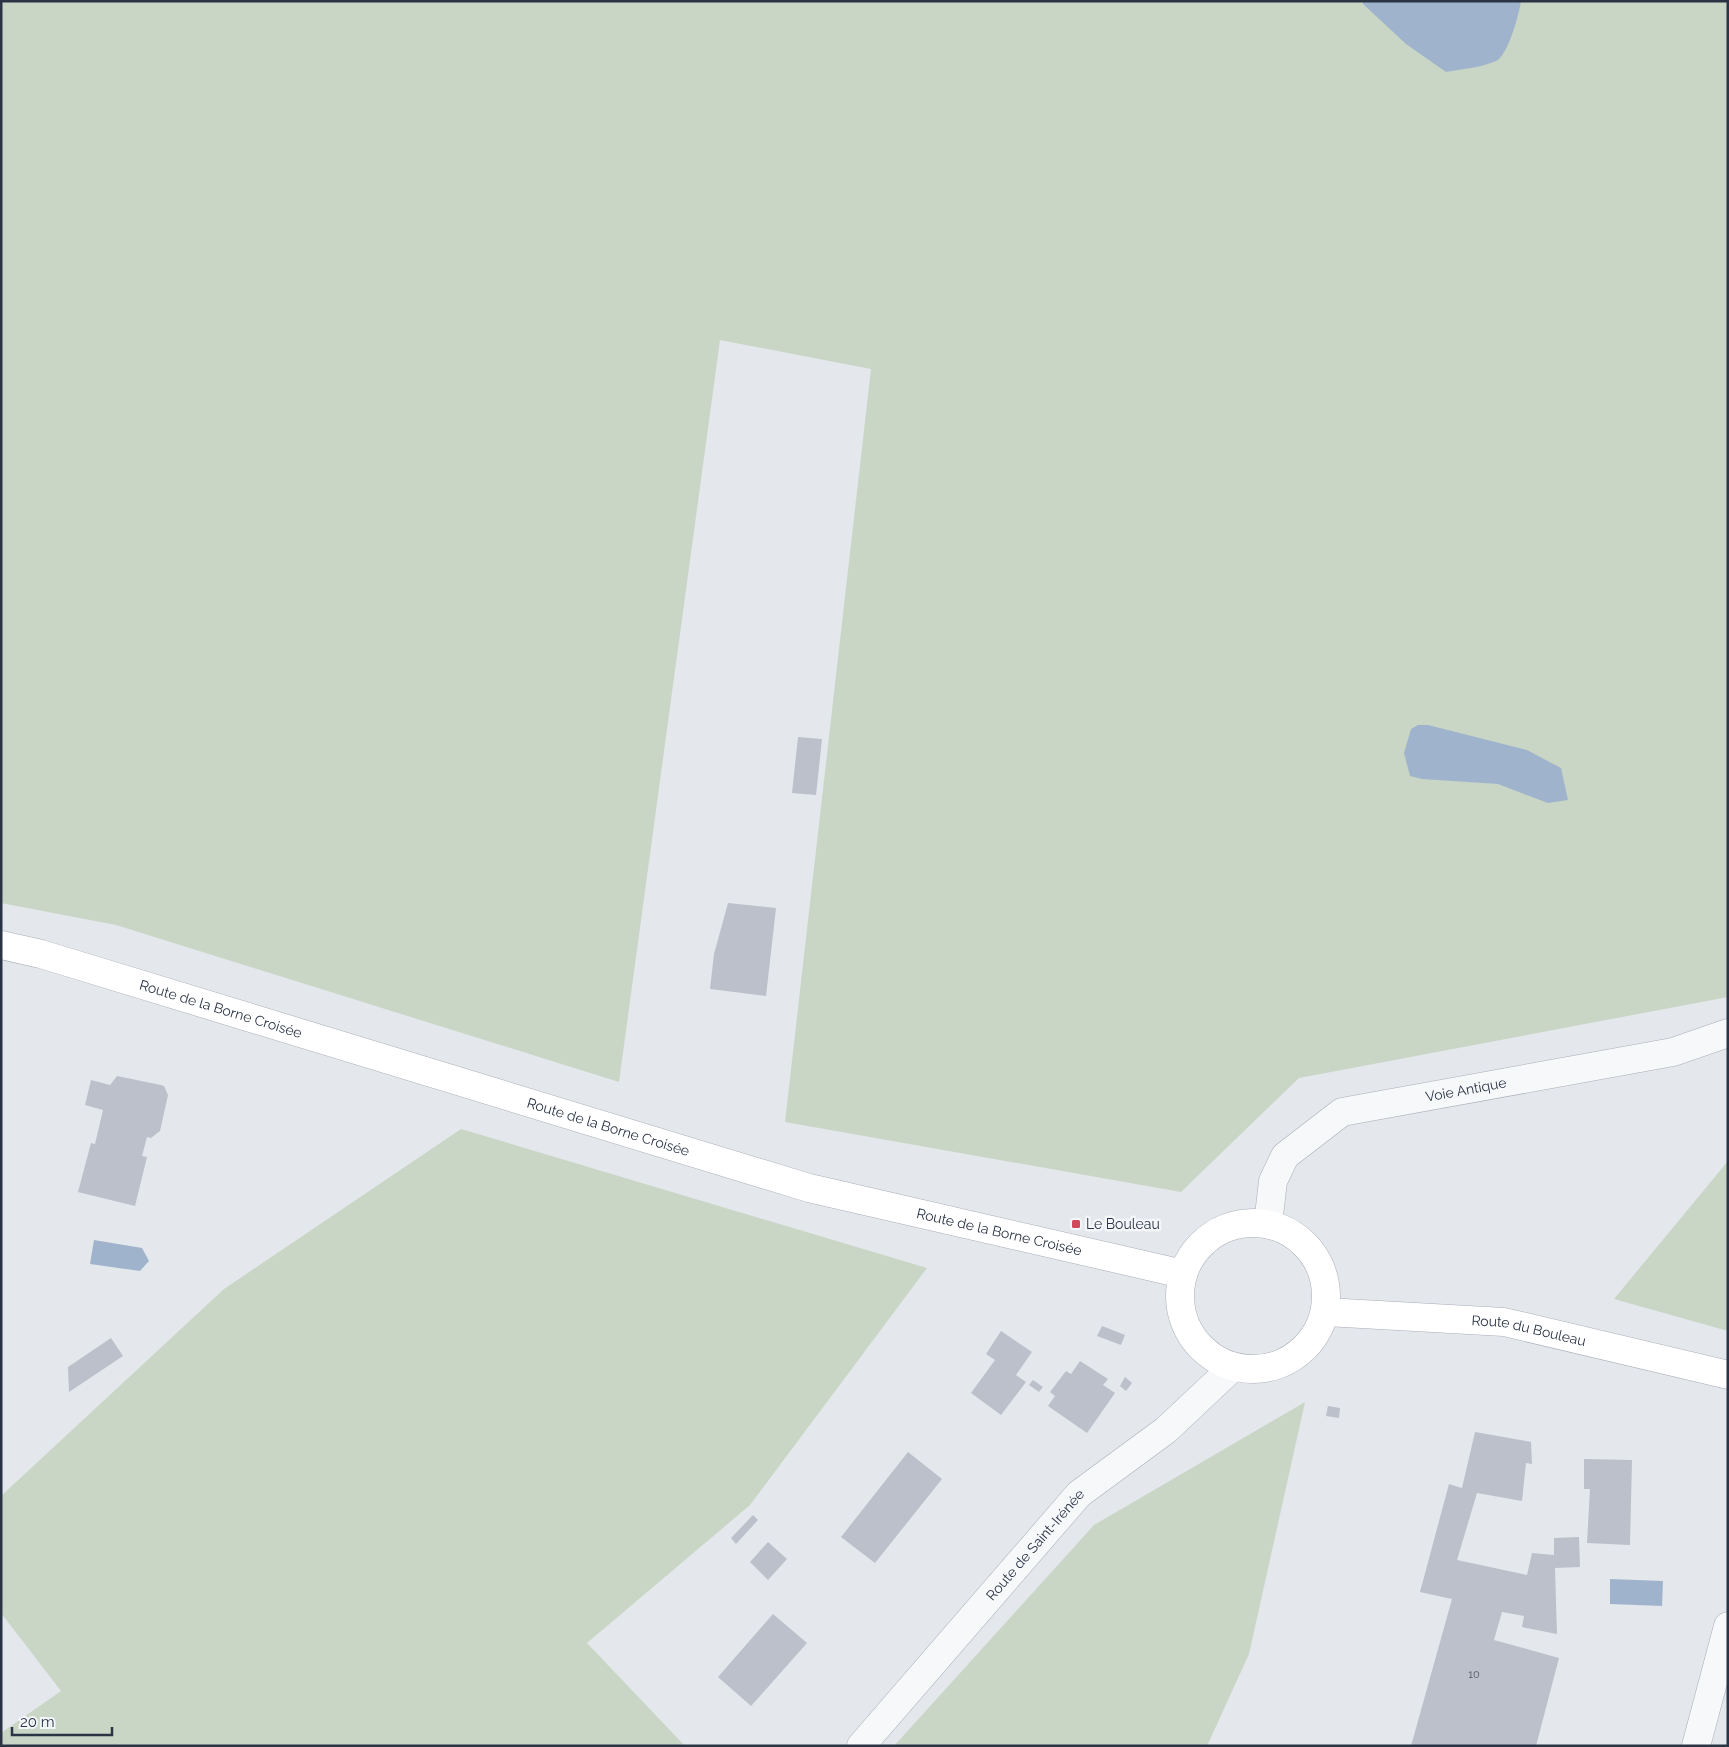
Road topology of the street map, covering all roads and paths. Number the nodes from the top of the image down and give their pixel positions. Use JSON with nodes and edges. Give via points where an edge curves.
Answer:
{"nodes":[{"id":1,"x":1,"y":945,"type":"edge"},
{"id":2,"x":1728,"y":1033,"type":"edge"},
{"id":3,"x":1268,"y":1224,"type":"junction"},
{"id":4,"x":1183,"y":1274,"type":"junction"},
{"id":5,"x":1326,"y":1312,"type":"junction"},
{"id":6,"x":1233,"y":1367,"type":"junction"},
{"id":7,"x":1728,"y":1376,"type":"edge"},
{"id":8,"x":1728,"y":1626,"type":"edge"},
{"id":9,"x":861,"y":1746,"type":"edge"},
{"id":10,"x":1696,"y":1746,"type":"edge"}],
"edges":[{"from":1,"to":4,"type":"main road","name":"Route de la Borne Croisée","via":[[41,954],[809,1188]]},
{"from":2,"to":3,"type":"street","name":"Voie Antique","via":[[1673,1052],[1342,1112],[1285,1156],[1272,1181]]},
{"from":3,"to":4,"type":"main road","via":[[1247,1222],[1207,1238],[1192,1254]]},
{"from":3,"to":5,"type":"main road","via":[[1290,1232],[1308,1246],[1321,1266],[1327,1288]]},
{"from":4,"to":6,"type":"main road","via":[[1179,1297],[1183,1320],[1194,1341],[1211,1357]]},
{"from":5,"to":6,"type":"main road","via":[[1317,1334],[1301,1352],[1281,1365],[1257,1370]]},
{"from":5,"to":7,"type":"main road","name":"Route du Bouleau","via":[[1504,1322]]},
{"from":6,"to":9,"type":"street","name":"Route de Saint-Irénée","via":[[1166,1430],[1079,1494]]},
{"from":8,"to":10,"type":"street"}]}
